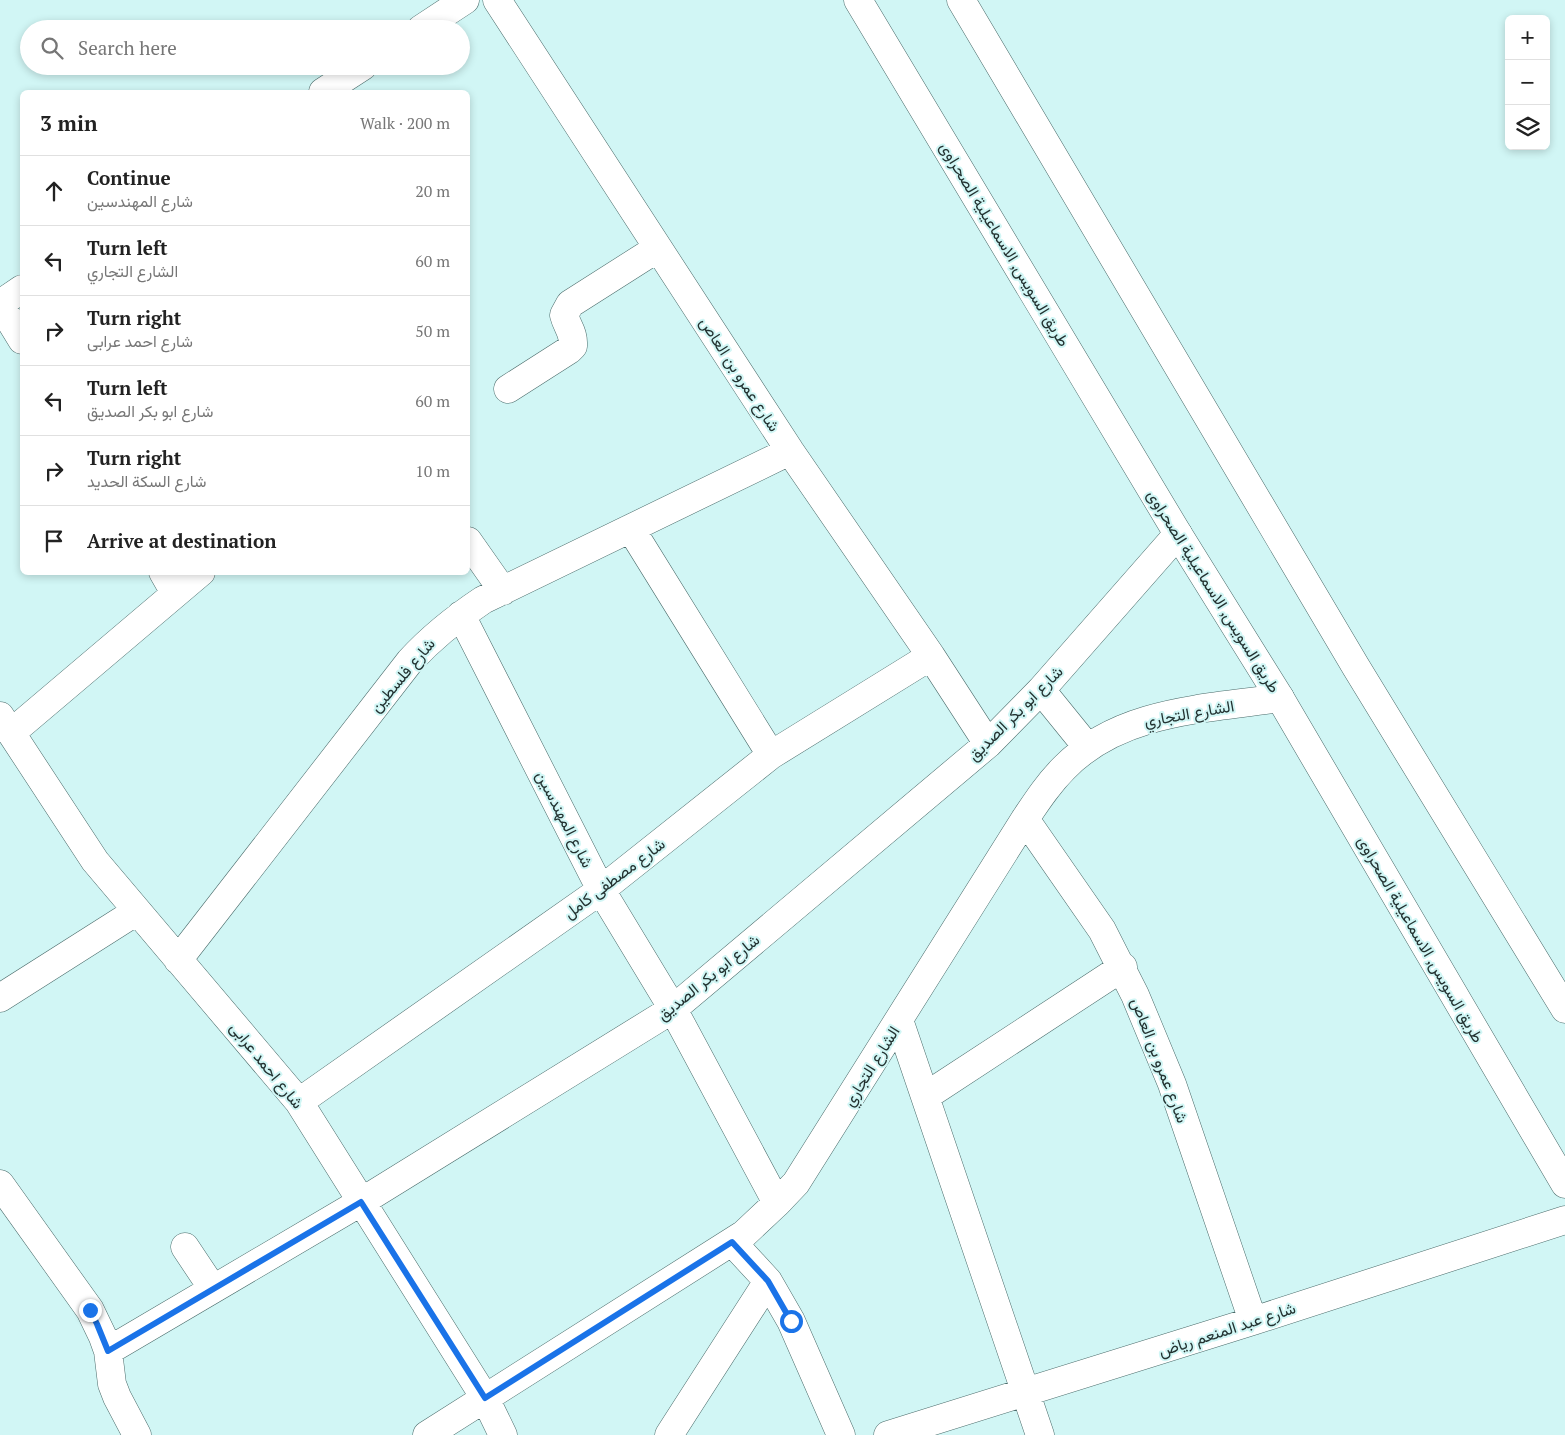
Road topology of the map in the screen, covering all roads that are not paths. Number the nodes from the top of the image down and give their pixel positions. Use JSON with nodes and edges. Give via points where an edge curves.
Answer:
{"nodes":[{"id":1,"x":465,"y":0,"type":"edge"},
{"id":2,"x":497,"y":0,"type":"edge"},
{"id":3,"x":858,"y":0,"type":"edge"},
{"id":4,"x":961,"y":0,"type":"edge"},
{"id":5,"x":435,"y":20,"type":"edge"},
{"id":6,"x":349,"y":75,"type":"edge"},
{"id":7,"x":326,"y":90,"type":"edge"},
{"id":8,"x":658,"y":248,"type":"junction"},
{"id":9,"x":20,"y":290,"type":"edge"},
{"id":10,"x":0,"y":304,"type":"edge"},
{"id":11,"x":20,"y":337,"type":"edge"},
{"id":12,"x":508,"y":389,"type":"dead end"},
{"id":13,"x":790,"y":451,"type":"junction"},
{"id":14,"x":631,"y":529,"type":"junction"},
{"id":15,"x":1178,"y":534,"type":"junction"},
{"id":16,"x":470,"y":544,"type":"edge"},
{"id":17,"x":192,"y":575,"type":"edge"},
{"id":18,"x":169,"y":583,"type":"edge"},
{"id":19,"x":503,"y":591,"type":"junction"},
{"id":20,"x":461,"y":615,"type":"junction"},
{"id":21,"x":931,"y":656,"type":"junction"},
{"id":22,"x":1041,"y":690,"type":"junction"},
{"id":23,"x":1280,"y":698,"type":"junction"},
{"id":24,"x":6,"y":725,"type":"edge"},
{"id":25,"x":988,"y":744,"type":"junction"},
{"id":26,"x":1088,"y":748,"type":"junction"},
{"id":27,"x":772,"y":755,"type":"junction"},
{"id":28,"x":1025,"y":819,"type":"junction"},
{"id":29,"x":601,"y":890,"type":"junction"},
{"id":30,"x":137,"y":911,"type":"junction"},
{"id":31,"x":178,"y":960,"type":"junction"},
{"id":32,"x":1122,"y":967,"type":"junction"},
{"id":33,"x":0,"y":998,"type":"edge"},
{"id":34,"x":673,"y":1009,"type":"junction"},
{"id":35,"x":1565,"y":1009,"type":"edge"},
{"id":36,"x":899,"y":1020,"type":"junction"},
{"id":37,"x":926,"y":1096,"type":"junction"},
{"id":38,"x":299,"y":1102,"type":"junction"},
{"id":39,"x":0,"y":1184,"type":"edge"},
{"id":40,"x":1565,"y":1184,"type":"edge"},
{"id":41,"x":361,"y":1202,"type":"junction"},
{"id":42,"x":777,"y":1203,"type":"junction"},
{"id":43,"x":1565,"y":1220,"type":"edge"},
{"id":44,"x":732,"y":1242,"type":"junction"},
{"id":45,"x":185,"y":1247,"type":"dead end"},
{"id":46,"x":768,"y":1281,"type":"junction"},
{"id":47,"x":213,"y":1289,"type":"junction"},
{"id":48,"x":1253,"y":1321,"type":"junction"},
{"id":49,"x":108,"y":1351,"type":"junction"},
{"id":50,"x":1026,"y":1393,"type":"junction"},
{"id":51,"x":485,"y":1398,"type":"junction"},
{"id":52,"x":137,"y":1435,"type":"edge"},
{"id":53,"x":427,"y":1435,"type":"edge"},
{"id":54,"x":503,"y":1435,"type":"edge"},
{"id":55,"x":669,"y":1435,"type":"edge"},
{"id":56,"x":841,"y":1435,"type":"edge"},
{"id":57,"x":888,"y":1435,"type":"edge"},
{"id":58,"x":1040,"y":1435,"type":"edge"}],
"edges":[{"from":1,"to":5,"type":"main road"},
{"from":2,"to":8,"type":"main road","name":"شارع عمرو بن العاص"},
{"from":3,"to":15,"type":"main road","name":"طريق السويس, الاسماعيلية الصحراوى"},
{"from":4,"to":35,"type":"main road","via":[[1351,659]]},
{"from":6,"to":7,"type":"main road"},
{"from":8,"to":12,"type":"main road","via":[[570,304],[564,315],[572,332],[573,346]]},
{"from":8,"to":13,"type":"main road","name":"شارع عمرو بن العاص"},
{"from":9,"to":10,"type":"main road"},
{"from":10,"to":11,"type":"main road"},
{"from":13,"to":14,"type":"main road","name":"شارع فلسطين"},
{"from":13,"to":21,"type":"main road","name":"شارع عمرو بن العاص"},
{"from":14,"to":19,"type":"main road","name":"شارع فلسطين"},
{"from":14,"to":27,"type":"main road"},
{"from":15,"to":22,"type":"main road","name":"شارع ابو بكر الصديق"},
{"from":15,"to":23,"type":"main road","name":"طريق السويس, الاسماعيلية الصحراوى"},
{"from":16,"to":19,"type":"main road"},
{"from":17,"to":18,"type":"main road"},
{"from":18,"to":24,"type":"main road"},
{"from":19,"to":20,"type":"main road","name":"شارع فلسطين"},
{"from":20,"to":29,"type":"main road","name":"شارع المهندسين"},
{"from":20,"to":31,"type":"main road","name":"شارع فلسطين","via":[[410,661]]},
{"from":21,"to":25,"type":"main road","name":"شارع عمرو بن العاص"},
{"from":21,"to":27,"type":"main road","name":"شارع مصطفى كامل"},
{"from":22,"to":25,"type":"main road","name":"شارع ابو بكر الصديق"},
{"from":22,"to":26,"type":"main road"},
{"from":23,"to":26,"type":"main road","name":"الشارع التجاري","via":[[1169,714],[1113,733]]},
{"from":23,"to":40,"type":"main road","name":"طريق السويس, الاسماعيلية الصحراوى"},
{"from":24,"to":30,"type":"main road","name":"شارع احمد عرابى","via":[[95,861]]},
{"from":25,"to":34,"type":"main road","name":"شارع ابو بكر الصديق"},
{"from":26,"to":28,"type":"main road","name":"الشارع التجاري","via":[[1044,790]]},
{"from":27,"to":29,"type":"main road","name":"شارع مصطفى كامل"},
{"from":28,"to":32,"type":"main road","name":"شارع عمرو بن العاص","via":[[1102,930]]},
{"from":28,"to":36,"type":"main road","name":"الشارع التجاري"},
{"from":29,"to":34,"type":"main road","name":"شارع المهندسين"},
{"from":29,"to":38,"type":"main road","name":"شارع مصطفى كامل"},
{"from":30,"to":31,"type":"main road","name":"شارع احمد عرابى"},
{"from":30,"to":33,"type":"main road"},
{"from":31,"to":38,"type":"main road","name":"شارع احمد عرابى"},
{"from":32,"to":37,"type":"main road"},
{"from":32,"to":48,"type":"main road","name":"شارع عمرو بن العاص","via":[[1172,1084]]},
{"from":34,"to":41,"type":"main road","name":"شارع ابو بكر الصديق"},
{"from":34,"to":42,"type":"main road","name":"شارع المهندسين"},
{"from":36,"to":37,"type":"main road"},
{"from":36,"to":42,"type":"main road","name":"الشارع التجاري","via":[[796,1183]]},
{"from":37,"to":50,"type":"main road"},
{"from":38,"to":41,"type":"main road","name":"شارع احمد عرابى"},
{"from":39,"to":49,"type":"main road","via":[[90,1310]]},
{"from":41,"to":47,"type":"main road","name":"شارع ابو بكر الصديق"},
{"from":41,"to":51,"type":"main road","name":"شارع احمد عرابى"},
{"from":42,"to":44,"type":"main road","name":"الشارع التجاري"},
{"from":43,"to":48,"type":"main road","name":"شارع عبد المنعم رياض"},
{"from":44,"to":46,"type":"main road"},
{"from":44,"to":51,"type":"main road","name":"الشارع التجاري"},
{"from":45,"to":47,"type":"main road"},
{"from":46,"to":55,"type":"main road"},
{"from":46,"to":56,"type":"main road","via":[[791,1321]]},
{"from":47,"to":49,"type":"main road","name":"شارع ابو بكر الصديق"},
{"from":48,"to":50,"type":"main road","name":"شارع عبد المنعم رياض"},
{"from":49,"to":52,"type":"main road","via":[[116,1397]]},
{"from":50,"to":57,"type":"main road","name":"شارع عبد المنعم رياض"},
{"from":50,"to":58,"type":"main road"},
{"from":51,"to":53,"type":"main road","name":"الشارع التجاري"},
{"from":51,"to":54,"type":"main road","name":"شارع احمد عرابى"}]}
